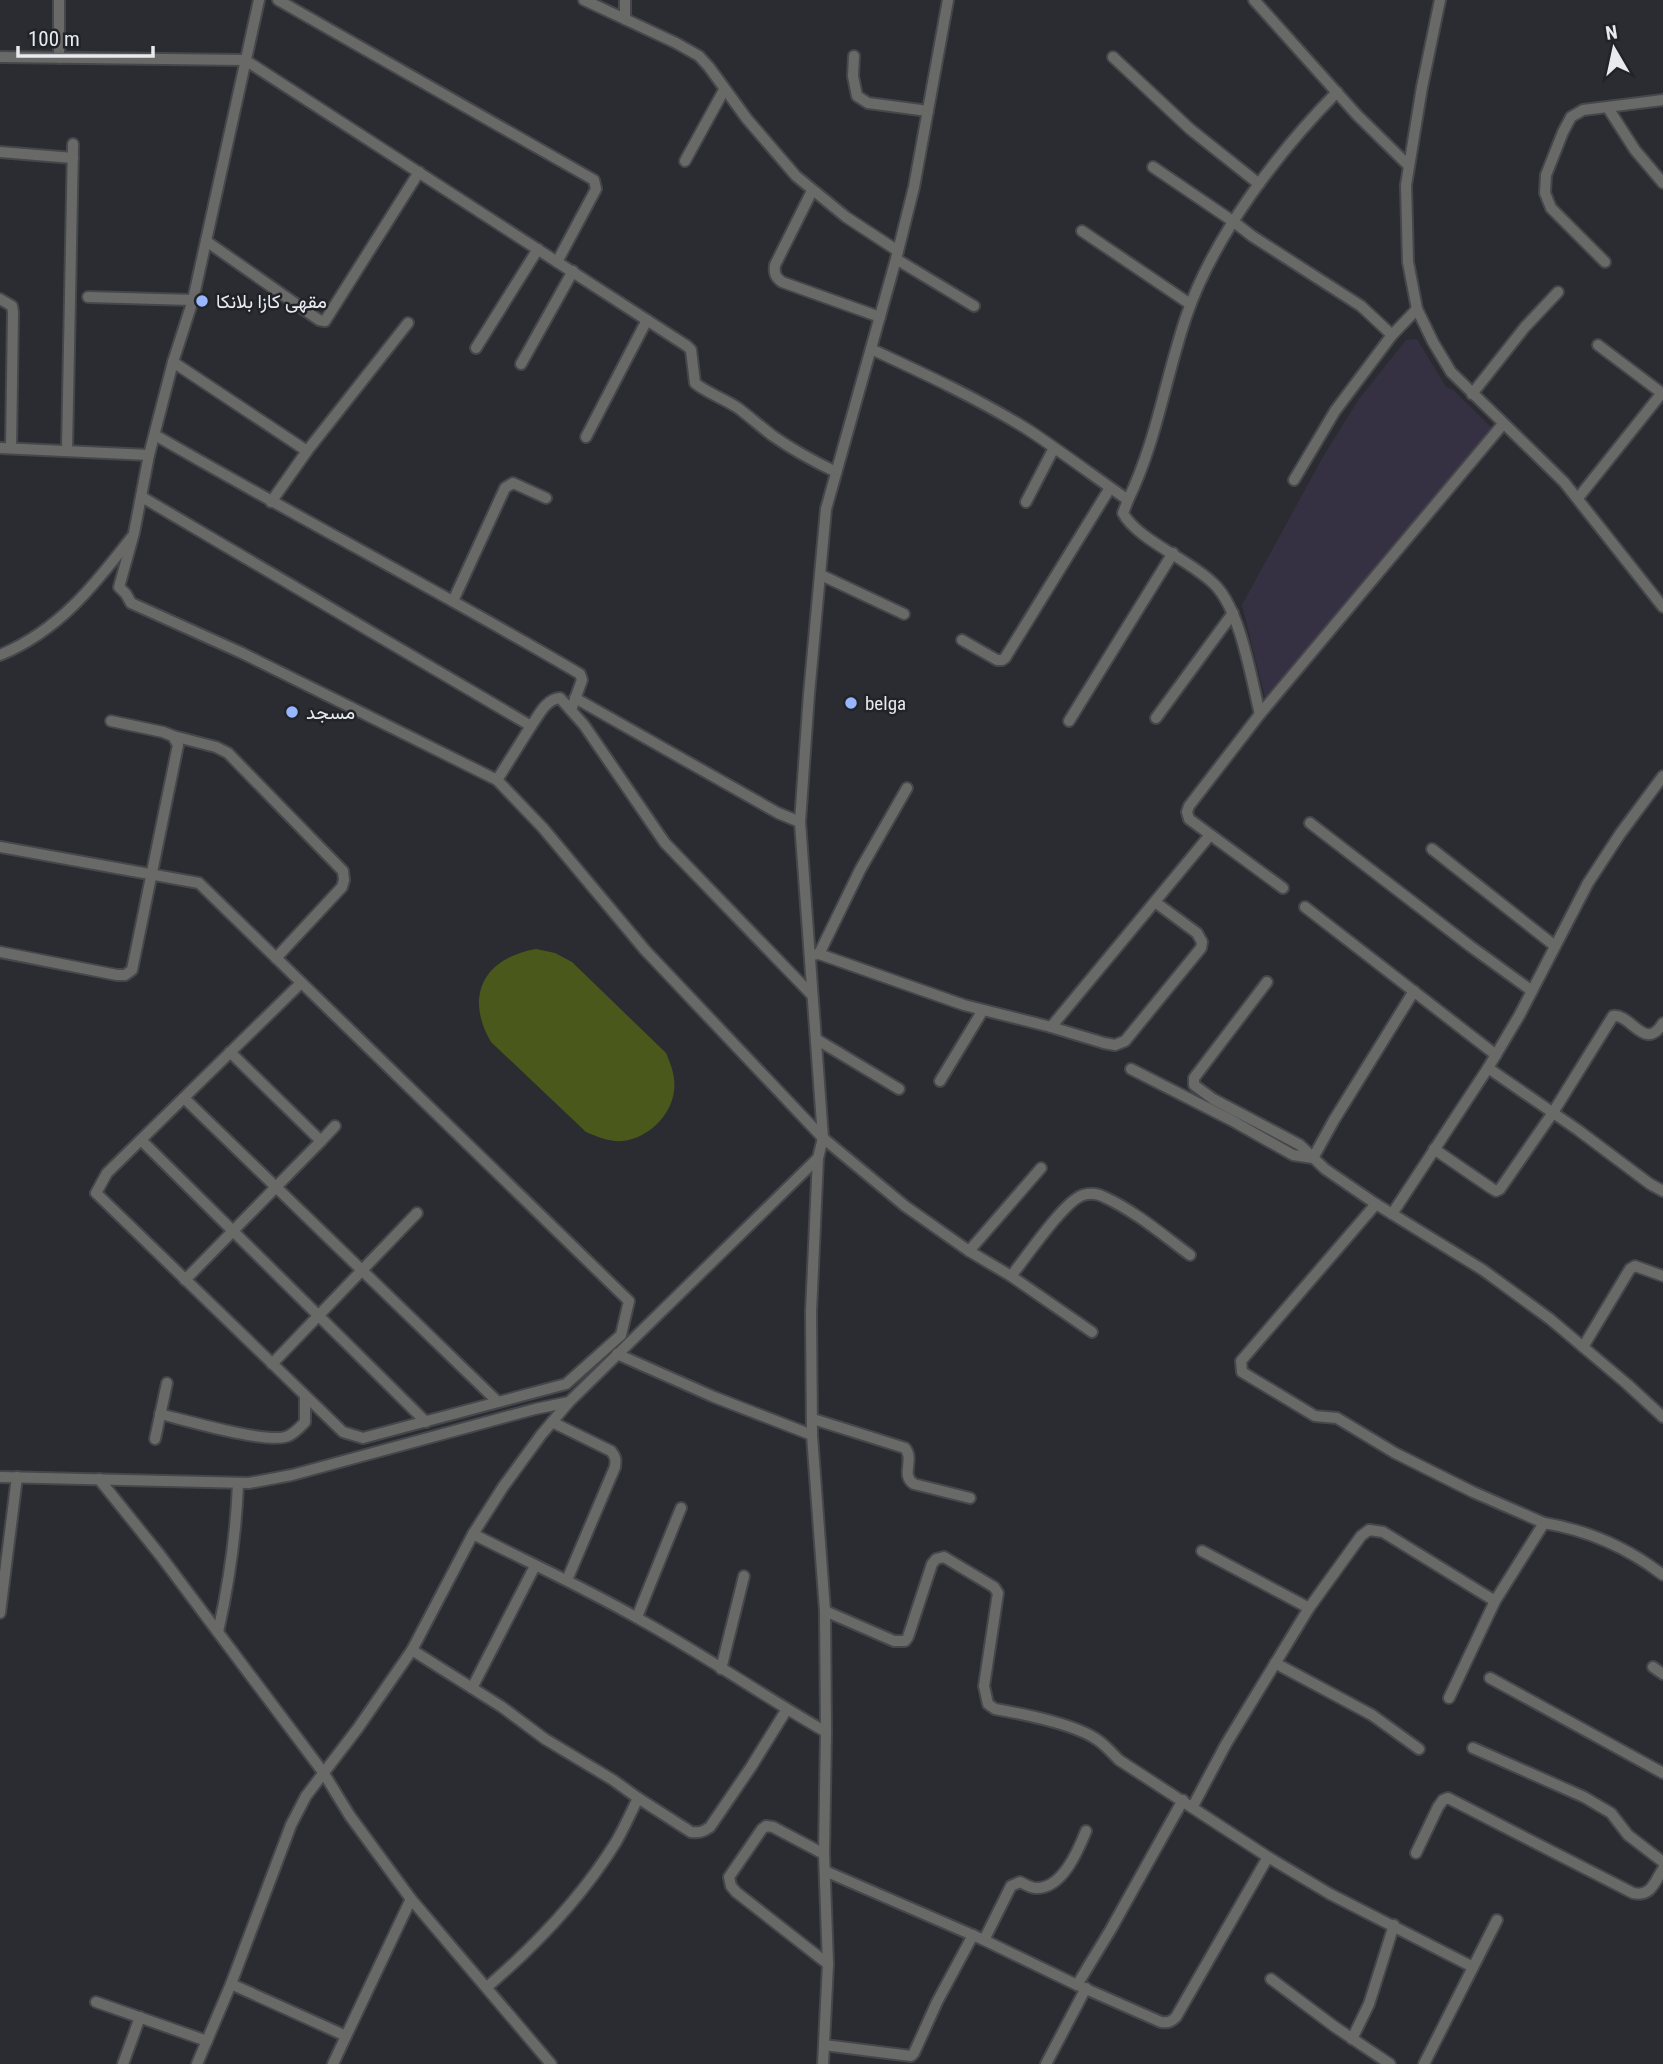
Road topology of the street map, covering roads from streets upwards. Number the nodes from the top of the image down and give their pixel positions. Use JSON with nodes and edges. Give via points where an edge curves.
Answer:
{"nodes":[{"id":1,"x":59,"y":0,"type":"edge"},
{"id":2,"x":258,"y":0,"type":"edge"},
{"id":3,"x":278,"y":0,"type":"edge"},
{"id":4,"x":584,"y":0,"type":"edge"},
{"id":5,"x":625,"y":0,"type":"edge"},
{"id":6,"x":948,"y":0,"type":"edge"},
{"id":7,"x":1254,"y":0,"type":"edge"},
{"id":8,"x":1440,"y":0,"type":"edge"},
{"id":9,"x":625,"y":19,"type":"junction"},
{"id":10,"x":854,"y":56,"type":"dead end"},
{"id":11,"x":0,"y":57,"type":"edge"},
{"id":12,"x":1113,"y":57,"type":"dead end"},
{"id":13,"x":59,"y":58,"type":"junction"},
{"id":14,"x":245,"y":60,"type":"junction"},
{"id":15,"x":724,"y":90,"type":"junction"},
{"id":16,"x":1337,"y":92,"type":"junction"},
{"id":17,"x":1663,"y":100,"type":"edge"},
{"id":18,"x":1608,"y":108,"type":"junction"},
{"id":19,"x":928,"y":111,"type":"junction"},
{"id":20,"x":73,"y":144,"type":"dead end"},
{"id":21,"x":0,"y":152,"type":"edge"},
{"id":22,"x":73,"y":158,"type":"junction"},
{"id":23,"x":685,"y":161,"type":"dead end"},
{"id":24,"x":1408,"y":165,"type":"junction"},
{"id":25,"x":1153,"y":167,"type":"dead end"},
{"id":26,"x":419,"y":172,"type":"junction"},
{"id":27,"x":1663,"y":183,"type":"edge"},
{"id":28,"x":1259,"y":184,"type":"junction"},
{"id":29,"x":812,"y":191,"type":"junction"},
{"id":30,"x":1234,"y":222,"type":"junction"},
{"id":31,"x":1082,"y":231,"type":"dead end"},
{"id":32,"x":206,"y":241,"type":"junction"},
{"id":33,"x":538,"y":249,"type":"junction"},
{"id":34,"x":897,"y":255,"type":"junction"},
{"id":35,"x":557,"y":262,"type":"junction"},
{"id":36,"x":1605,"y":262,"type":"dead end"},
{"id":37,"x":573,"y":271,"type":"junction"},
{"id":38,"x":1558,"y":292,"type":"dead end"},
{"id":39,"x":88,"y":297,"type":"dead end"},
{"id":40,"x":0,"y":299,"type":"edge"},
{"id":41,"x":193,"y":300,"type":"junction"},
{"id":42,"x":1190,"y":304,"type":"junction"},
{"id":43,"x":974,"y":306,"type":"dead end"},
{"id":44,"x":1417,"y":309,"type":"junction"},
{"id":45,"x":880,"y":317,"type":"junction"},
{"id":46,"x":646,"y":320,"type":"junction"},
{"id":47,"x":408,"y":323,"type":"dead end"},
{"id":48,"x":1392,"y":335,"type":"junction"},
{"id":49,"x":1598,"y":345,"type":"dead end"},
{"id":50,"x":476,"y":348,"type":"dead end"},
{"id":51,"x":871,"y":349,"type":"junction"},
{"id":52,"x":173,"y":362,"type":"junction"},
{"id":53,"x":521,"y":364,"type":"dead end"},
{"id":54,"x":1472,"y":394,"type":"junction"},
{"id":55,"x":1662,"y":394,"type":"edge"},
{"id":56,"x":1503,"y":424,"type":"junction"},
{"id":57,"x":155,"y":435,"type":"junction"},
{"id":58,"x":586,"y":437,"type":"dead end"},
{"id":59,"x":6,"y":448,"type":"edge"},
{"id":60,"x":1054,"y":448,"type":"junction"},
{"id":61,"x":67,"y":450,"type":"junction"},
{"id":62,"x":307,"y":451,"type":"junction"},
{"id":63,"x":149,"y":455,"type":"junction"},
{"id":64,"x":835,"y":472,"type":"junction"},
{"id":65,"x":1294,"y":480,"type":"dead end"},
{"id":66,"x":1110,"y":488,"type":"junction"},
{"id":67,"x":142,"y":497,"type":"junction"},
{"id":68,"x":546,"y":498,"type":"dead end"},
{"id":69,"x":1578,"y":498,"type":"junction"},
{"id":70,"x":1128,"y":500,"type":"junction"},
{"id":71,"x":271,"y":502,"type":"junction"},
{"id":72,"x":1026,"y":502,"type":"dead end"},
{"id":73,"x":134,"y":533,"type":"junction"},
{"id":74,"x":1173,"y":553,"type":"junction"},
{"id":75,"x":821,"y":575,"type":"junction"},
{"id":76,"x":453,"y":601,"type":"junction"},
{"id":77,"x":1663,"y":607,"type":"edge"},
{"id":78,"x":1233,"y":613,"type":"junction"},
{"id":79,"x":904,"y":614,"type":"dead end"},
{"id":80,"x":961,"y":640,"type":"dead end"},
{"id":81,"x":0,"y":655,"type":"edge"},
{"id":82,"x":575,"y":698,"type":"junction"},
{"id":83,"x":571,"y":710,"type":"junction"},
{"id":84,"x":1260,"y":714,"type":"junction"},
{"id":85,"x":1156,"y":718,"type":"dead end"},
{"id":86,"x":111,"y":721,"type":"dead end"},
{"id":87,"x":1069,"y":721,"type":"dead end"},
{"id":88,"x":531,"y":726,"type":"junction"},
{"id":89,"x":173,"y":736,"type":"junction"},
{"id":90,"x":1663,"y":776,"type":"edge"},
{"id":91,"x":497,"y":780,"type":"junction"},
{"id":92,"x":907,"y":788,"type":"dead end"},
{"id":93,"x":800,"y":822,"type":"junction"},
{"id":94,"x":1310,"y":822,"type":"dead end"},
{"id":95,"x":1210,"y":835,"type":"junction"},
{"id":96,"x":0,"y":847,"type":"edge"},
{"id":97,"x":1432,"y":849,"type":"dead end"},
{"id":98,"x":151,"y":873,"type":"junction"},
{"id":99,"x":1283,"y":888,"type":"dead end"},
{"id":100,"x":1155,"y":902,"type":"junction"},
{"id":101,"x":1305,"y":907,"type":"dead end"},
{"id":102,"x":1556,"y":946,"type":"junction"},
{"id":103,"x":0,"y":952,"type":"edge"},
{"id":104,"x":815,"y":955,"type":"junction"},
{"id":105,"x":276,"y":958,"type":"junction"},
{"id":106,"x":301,"y":982,"type":"junction"},
{"id":107,"x":1267,"y":982,"type":"dead end"},
{"id":108,"x":1414,"y":991,"type":"junction"},
{"id":109,"x":1532,"y":991,"type":"junction"},
{"id":110,"x":812,"y":995,"type":"junction"},
{"id":111,"x":983,"y":1010,"type":"junction"},
{"id":112,"x":1663,"y":1023,"type":"edge"},
{"id":113,"x":1051,"y":1027,"type":"junction"},
{"id":114,"x":816,"y":1039,"type":"junction"},
{"id":115,"x":230,"y":1052,"type":"junction"},
{"id":116,"x":1496,"y":1055,"type":"junction"},
{"id":117,"x":1488,"y":1068,"type":"junction"},
{"id":118,"x":1131,"y":1069,"type":"dead end"},
{"id":119,"x":940,"y":1081,"type":"dead end"},
{"id":120,"x":899,"y":1089,"type":"dead end"},
{"id":121,"x":184,"y":1098,"type":"junction"},
{"id":122,"x":1552,"y":1114,"type":"junction"},
{"id":123,"x":335,"y":1126,"type":"dead end"},
{"id":124,"x":823,"y":1138,"type":"junction"},
{"id":125,"x":141,"y":1140,"type":"junction"},
{"id":126,"x":321,"y":1140,"type":"junction"},
{"id":127,"x":1434,"y":1149,"type":"junction"},
{"id":128,"x":818,"y":1157,"type":"junction"},
{"id":129,"x":1313,"y":1158,"type":"junction"},
{"id":130,"x":1041,"y":1168,"type":"dead end"},
{"id":131,"x":276,"y":1187,"type":"junction"},
{"id":132,"x":1663,"y":1191,"type":"edge"},
{"id":133,"x":1376,"y":1204,"type":"junction"},
{"id":134,"x":417,"y":1213,"type":"dead end"},
{"id":135,"x":1392,"y":1214,"type":"junction"},
{"id":136,"x":233,"y":1231,"type":"junction"},
{"id":137,"x":969,"y":1251,"type":"junction"},
{"id":138,"x":1190,"y":1255,"type":"dead end"},
{"id":139,"x":362,"y":1271,"type":"junction"},
{"id":140,"x":1011,"y":1276,"type":"junction"},
{"id":141,"x":1663,"y":1276,"type":"edge"},
{"id":142,"x":185,"y":1280,"type":"junction"},
{"id":143,"x":319,"y":1316,"type":"junction"},
{"id":144,"x":1092,"y":1332,"type":"dead end"},
{"id":145,"x":1583,"y":1347,"type":"junction"},
{"id":146,"x":617,"y":1354,"type":"junction"},
{"id":147,"x":272,"y":1364,"type":"junction"},
{"id":148,"x":167,"y":1383,"type":"dead end"},
{"id":149,"x":305,"y":1396,"type":"junction"},
{"id":150,"x":498,"y":1402,"type":"junction"},
{"id":151,"x":569,"y":1402,"type":"junction"},
{"id":152,"x":160,"y":1414,"type":"junction"},
{"id":153,"x":1663,"y":1417,"type":"edge"},
{"id":154,"x":813,"y":1419,"type":"junction"},
{"id":155,"x":305,"y":1422,"type":"junction"},
{"id":156,"x":332,"y":1422,"type":"junction"},
{"id":157,"x":426,"y":1422,"type":"junction"},
{"id":158,"x":552,"y":1422,"type":"junction"},
{"id":159,"x":812,"y":1435,"type":"junction"},
{"id":160,"x":155,"y":1439,"type":"dead end"},
{"id":161,"x":0,"y":1476,"type":"edge"},
{"id":162,"x":17,"y":1477,"type":"junction"},
{"id":163,"x":99,"y":1479,"type":"junction"},
{"id":164,"x":238,"y":1484,"type":"junction"},
{"id":165,"x":970,"y":1498,"type":"dead end"},
{"id":166,"x":681,"y":1508,"type":"dead end"},
{"id":167,"x":1544,"y":1523,"type":"junction"},
{"id":168,"x":473,"y":1534,"type":"junction"},
{"id":169,"x":1202,"y":1551,"type":"dead end"},
{"id":170,"x":535,"y":1566,"type":"junction"},
{"id":171,"x":1663,"y":1575,"type":"edge"},
{"id":172,"x":744,"y":1576,"type":"dead end"},
{"id":173,"x":567,"y":1580,"type":"junction"},
{"id":174,"x":1495,"y":1601,"type":"junction"},
{"id":175,"x":1309,"y":1608,"type":"junction"},
{"id":176,"x":825,"y":1611,"type":"junction"},
{"id":177,"x":0,"y":1613,"type":"edge"},
{"id":178,"x":637,"y":1617,"type":"junction"},
{"id":179,"x":218,"y":1632,"type":"junction"},
{"id":180,"x":412,"y":1650,"type":"junction"},
{"id":181,"x":1275,"y":1663,"type":"junction"},
{"id":182,"x":721,"y":1669,"type":"junction"},
{"id":183,"x":1490,"y":1678,"type":"dead end"},
{"id":184,"x":472,"y":1688,"type":"junction"},
{"id":185,"x":1449,"y":1698,"type":"dead end"},
{"id":186,"x":787,"y":1709,"type":"junction"},
{"id":187,"x":826,"y":1732,"type":"junction"},
{"id":188,"x":1474,"y":1748,"type":"dead end"},
{"id":189,"x":1419,"y":1749,"type":"dead end"},
{"id":190,"x":323,"y":1772,"type":"junction"},
{"id":191,"x":1663,"y":1773,"type":"edge"},
{"id":192,"x":638,"y":1798,"type":"junction"},
{"id":193,"x":1188,"y":1803,"type":"junction"},
{"id":194,"x":1086,"y":1831,"type":"dead end"},
{"id":195,"x":1416,"y":1853,"type":"dead end"},
{"id":196,"x":824,"y":1854,"type":"junction"},
{"id":197,"x":1268,"y":1857,"type":"junction"},
{"id":198,"x":1663,"y":1862,"type":"edge"},
{"id":199,"x":1663,"y":1869,"type":"edge"},
{"id":200,"x":825,"y":1871,"type":"junction"},
{"id":201,"x":411,"y":1899,"type":"junction"},
{"id":202,"x":1497,"y":1920,"type":"dead end"},
{"id":203,"x":1394,"y":1925,"type":"junction"},
{"id":204,"x":979,"y":1938,"type":"junction"},
{"id":205,"x":828,"y":1964,"type":"junction"},
{"id":206,"x":1473,"y":1967,"type":"junction"},
{"id":207,"x":1271,"y":1979,"type":"dead end"},
{"id":208,"x":230,"y":1984,"type":"junction"},
{"id":209,"x":487,"y":1987,"type":"junction"},
{"id":210,"x":1081,"y":1987,"type":"junction"},
{"id":211,"x":96,"y":2002,"type":"dead end"},
{"id":212,"x":140,"y":2017,"type":"junction"},
{"id":213,"x":346,"y":2036,"type":"junction"},
{"id":214,"x":1352,"y":2039,"type":"junction"},
{"id":215,"x":207,"y":2041,"type":"junction"},
{"id":216,"x":824,"y":2045,"type":"junction"},
{"id":217,"x":123,"y":2064,"type":"edge"},
{"id":218,"x":197,"y":2064,"type":"edge"},
{"id":219,"x":333,"y":2064,"type":"edge"},
{"id":220,"x":551,"y":2064,"type":"edge"},
{"id":221,"x":823,"y":2064,"type":"edge"},
{"id":222,"x":1046,"y":2064,"type":"edge"},
{"id":223,"x":1390,"y":2064,"type":"edge"},
{"id":224,"x":1424,"y":2064,"type":"edge"}],
"edges":[{"from":1,"to":13,"type":"street"},
{"from":2,"to":14,"type":"street"},
{"from":3,"to":35,"type":"street","via":[[594,180],[596,189]]},
{"from":4,"to":9,"type":"street"},
{"from":5,"to":9,"type":"street"},
{"from":6,"to":19,"type":"street"},
{"from":7,"to":16,"type":"street"},
{"from":8,"to":24,"type":"street"},
{"from":9,"to":15,"type":"street","via":[[699,57]]},
{"from":10,"to":19,"type":"street","via":[[858,96],[868,103]]},
{"from":11,"to":13,"type":"street"},
{"from":12,"to":28,"type":"street","via":[[1190,129]]},
{"from":13,"to":14,"type":"street"},
{"from":14,"to":26,"type":"street"},
{"from":14,"to":32,"type":"street"},
{"from":15,"to":23,"type":"street"},
{"from":15,"to":29,"type":"street"},
{"from":16,"to":24,"type":"street"},
{"from":16,"to":28,"type":"street","via":[[1290,142]]},
{"from":17,"to":18,"type":"street"},
{"from":18,"to":27,"type":"street"},
{"from":18,"to":36,"type":"street","via":[[1583,110],[1571,117],[1546,175],[1545,192],[1551,208]]},
{"from":19,"to":34,"type":"street"},
{"from":20,"to":22,"type":"street"},
{"from":21,"to":22,"type":"street"},
{"from":22,"to":61,"type":"street"},
{"from":24,"to":44,"type":"street","via":[[1406,232]]},
{"from":25,"to":30,"type":"street"},
{"from":26,"to":32,"type":"street","via":[[326,321]]},
{"from":26,"to":33,"type":"street"},
{"from":28,"to":30,"type":"street"},
{"from":29,"to":34,"type":"street"},
{"from":29,"to":45,"type":"street","via":[[775,265],[777,278]]},
{"from":30,"to":42,"type":"street"},
{"from":30,"to":48,"type":"street","via":[[1361,306]]},
{"from":31,"to":42,"type":"street"},
{"from":32,"to":41,"type":"street"},
{"from":33,"to":35,"type":"street"},
{"from":33,"to":50,"type":"street"},
{"from":34,"to":43,"type":"street"},
{"from":34,"to":45,"type":"street"},
{"from":35,"to":37,"type":"street"},
{"from":37,"to":46,"type":"street"},
{"from":37,"to":53,"type":"street"},
{"from":38,"to":54,"type":"street"},
{"from":39,"to":41,"type":"street"},
{"from":40,"to":59,"type":"street","via":[[12,306],[13,312]]},
{"from":41,"to":52,"type":"street"},
{"from":42,"to":70,"type":"street","via":[[1147,456]]},
{"from":44,"to":48,"type":"street"},
{"from":44,"to":54,"type":"street","via":[[1443,360]]},
{"from":45,"to":51,"type":"street"},
{"from":46,"to":58,"type":"street"},
{"from":46,"to":64,"type":"street","via":[[691,350],[695,383],[806,458]]},
{"from":47,"to":62,"type":"street"},
{"from":48,"to":65,"type":"street","via":[[1335,411]]},
{"from":49,"to":55,"type":"street"},
{"from":51,"to":60,"type":"street","via":[[957,389]]},
{"from":51,"to":64,"type":"street"},
{"from":52,"to":57,"type":"street"},
{"from":52,"to":62,"type":"street"},
{"from":54,"to":56,"type":"street"},
{"from":55,"to":69,"type":"street"},
{"from":56,"to":69,"type":"street"},
{"from":56,"to":84,"type":"street"},
{"from":57,"to":63,"type":"street"},
{"from":57,"to":71,"type":"street"},
{"from":59,"to":61,"type":"street"},
{"from":60,"to":66,"type":"street"},
{"from":60,"to":72,"type":"street"},
{"from":61,"to":63,"type":"street"},
{"from":62,"to":71,"type":"street"},
{"from":63,"to":67,"type":"street"},
{"from":64,"to":75,"type":"street"},
{"from":66,"to":70,"type":"street"},
{"from":66,"to":80,"type":"street","via":[[1005,658],[997,660]]},
{"from":67,"to":73,"type":"street"},
{"from":67,"to":88,"type":"street"},
{"from":68,"to":76,"type":"street","via":[[513,483],[505,488]]},
{"from":69,"to":77,"type":"street"},
{"from":70,"to":74,"type":"street","via":[[1123,513],[1126,520]]},
{"from":71,"to":76,"type":"street"},
{"from":73,"to":81,"type":"street","via":[[81,599],[29,640]]},
{"from":73,"to":91,"type":"street","via":[[119,587],[131,603]]},
{"from":74,"to":78,"type":"street","via":[[1218,587]]},
{"from":74,"to":87,"type":"street"},
{"from":75,"to":79,"type":"street"},
{"from":75,"to":93,"type":"street"},
{"from":76,"to":82,"type":"street","via":[[580,674]]},
{"from":78,"to":84,"type":"street"},
{"from":78,"to":85,"type":"street"},
{"from":82,"to":83,"type":"street"},
{"from":82,"to":93,"type":"street"},
{"from":83,"to":88,"type":"street","via":[[560,698],[552,699]]},
{"from":83,"to":110,"type":"street","via":[[665,843]]},
{"from":84,"to":95,"type":"street","via":[[1189,806],[1189,819]]},
{"from":86,"to":89,"type":"street"},
{"from":88,"to":91,"type":"street"},
{"from":89,"to":98,"type":"street","via":[[177,754]]},
{"from":89,"to":105,"type":"street","via":[[228,753],[343,871],[342,887]]},
{"from":90,"to":102,"type":"street","via":[[1588,883]]},
{"from":91,"to":124,"type":"street","via":[[645,950]]},
{"from":92,"to":104,"type":"street"},
{"from":93,"to":104,"type":"street"},
{"from":94,"to":109,"type":"street"},
{"from":95,"to":99,"type":"street"},
{"from":95,"to":100,"type":"street"},
{"from":96,"to":98,"type":"street"},
{"from":97,"to":102,"type":"street"},
{"from":98,"to":103,"type":"street","via":[[132,970],[125,975]]},
{"from":98,"to":105,"type":"street","via":[[199,883]]},
{"from":100,"to":113,"type":"street"},
{"from":100,"to":113,"type":"street","via":[[1197,933],[1201,948],[1125,1041],[1104,1044]]},
{"from":101,"to":108,"type":"street"},
{"from":102,"to":109,"type":"street"},
{"from":104,"to":110,"type":"street"},
{"from":104,"to":111,"type":"street"},
{"from":105,"to":106,"type":"street"},
{"from":106,"to":115,"type":"street"},
{"from":106,"to":150,"type":"street","via":[[629,1301],[621,1335],[566,1384]]},
{"from":107,"to":129,"type":"street","via":[[1194,1078],[1194,1085],[1300,1145]]},
{"from":108,"to":116,"type":"street"},
{"from":108,"to":129,"type":"street"},
{"from":109,"to":116,"type":"street"},
{"from":110,"to":114,"type":"street"},
{"from":111,"to":113,"type":"street"},
{"from":111,"to":119,"type":"street"},
{"from":112,"to":122,"type":"street","via":[[1647,1034],[1617,1014],[1612,1016]]},
{"from":114,"to":120,"type":"street"},
{"from":114,"to":124,"type":"street"},
{"from":115,"to":121,"type":"street"},
{"from":115,"to":126,"type":"street"},
{"from":116,"to":117,"type":"street"},
{"from":117,"to":122,"type":"street"},
{"from":117,"to":127,"type":"street"},
{"from":118,"to":129,"type":"street","via":[[1293,1155]]},
{"from":121,"to":125,"type":"street"},
{"from":121,"to":131,"type":"street"},
{"from":122,"to":127,"type":"street","via":[[1496,1191]]},
{"from":122,"to":132,"type":"street"},
{"from":123,"to":126,"type":"street"},
{"from":124,"to":128,"type":"street"},
{"from":124,"to":137,"type":"street","via":[[905,1206]]},
{"from":125,"to":136,"type":"street"},
{"from":125,"to":142,"type":"street","via":[[107,1173],[96,1193]]},
{"from":126,"to":131,"type":"street"},
{"from":127,"to":135,"type":"street"},
{"from":128,"to":146,"type":"street"},
{"from":128,"to":154,"type":"street","via":[[811,1312]]},
{"from":129,"to":133,"type":"street"},
{"from":130,"to":137,"type":"street"},
{"from":131,"to":136,"type":"street"},
{"from":131,"to":139,"type":"street"},
{"from":133,"to":135,"type":"street"},
{"from":133,"to":167,"type":"street","via":[[1241,1361],[1242,1372],[1315,1416],[1337,1418],[1395,1453]]},
{"from":134,"to":139,"type":"street"},
{"from":135,"to":145,"type":"street","via":[[1483,1270]]},
{"from":136,"to":142,"type":"street"},
{"from":136,"to":143,"type":"street"},
{"from":137,"to":140,"type":"street"},
{"from":138,"to":140,"type":"street","via":[[1130,1212],[1093,1193],[1079,1196],[1067,1206]]},
{"from":139,"to":143,"type":"street"},
{"from":139,"to":150,"type":"street"},
{"from":140,"to":144,"type":"street"},
{"from":141,"to":145,"type":"street","via":[[1635,1266],[1630,1269]]},
{"from":142,"to":147,"type":"street"},
{"from":143,"to":147,"type":"street"},
{"from":143,"to":157,"type":"street"},
{"from":145,"to":153,"type":"street"},
{"from":146,"to":151,"type":"street"},
{"from":146,"to":159,"type":"street"},
{"from":147,"to":149,"type":"street"},
{"from":148,"to":152,"type":"street"},
{"from":149,"to":155,"type":"street"},
{"from":149,"to":156,"type":"street"},
{"from":150,"to":157,"type":"street"},
{"from":151,"to":158,"type":"street"},
{"from":151,"to":164,"type":"street","via":[[292,1475]]},
{"from":152,"to":155,"type":"street","via":[[276,1438],[288,1436]]},
{"from":152,"to":160,"type":"street"},
{"from":154,"to":159,"type":"street"},
{"from":154,"to":165,"type":"street","via":[[905,1448],[910,1461],[907,1475],[914,1484]]},
{"from":155,"to":156,"type":"street"},
{"from":156,"to":157,"type":"street","via":[[342,1432],[363,1438]]},
{"from":158,"to":168,"type":"street"},
{"from":158,"to":173,"type":"street","via":[[611,1451],[616,1461]]},
{"from":159,"to":176,"type":"street"},
{"from":161,"to":162,"type":"street"},
{"from":162,"to":163,"type":"street"},
{"from":162,"to":177,"type":"street"},
{"from":163,"to":164,"type":"street"},
{"from":163,"to":179,"type":"street"},
{"from":164,"to":179,"type":"street","via":[[229,1582]]},
{"from":166,"to":178,"type":"street"},
{"from":167,"to":171,"type":"street","via":[[1623,1548]]},
{"from":167,"to":174,"type":"street"},
{"from":168,"to":170,"type":"street"},
{"from":168,"to":180,"type":"street"},
{"from":169,"to":175,"type":"street"},
{"from":170,"to":173,"type":"street"},
{"from":170,"to":184,"type":"street"},
{"from":172,"to":182,"type":"street"},
{"from":173,"to":178,"type":"street"},
{"from":174,"to":175,"type":"street","via":[[1383,1532],[1369,1530]]},
{"from":174,"to":185,"type":"street"},
{"from":175,"to":181,"type":"street"},
{"from":176,"to":187,"type":"street"},
{"from":176,"to":193,"type":"street","via":[[894,1641],[905,1641],[932,1564],[944,1557],[998,1593],[984,1686],[988,1704],[1085,1733]]},
{"from":178,"to":182,"type":"street"},
{"from":179,"to":190,"type":"street"},
{"from":180,"to":184,"type":"street"},
{"from":180,"to":190,"type":"street"},
{"from":181,"to":189,"type":"street","via":[[1372,1715]]},
{"from":181,"to":193,"type":"street"},
{"from":182,"to":186,"type":"street"},
{"from":183,"to":191,"type":"street"},
{"from":184,"to":192,"type":"street"},
{"from":186,"to":187,"type":"street"},
{"from":186,"to":192,"type":"street","via":[[705,1831],[691,1832]]},
{"from":187,"to":196,"type":"street"},
{"from":188,"to":198,"type":"street","via":[[1611,1813],[1628,1835]]},
{"from":190,"to":201,"type":"street"},
{"from":190,"to":208,"type":"street","via":[[291,1825]]},
{"from":192,"to":209,"type":"street","via":[[616,1842],[555,1923]]},
{"from":193,"to":197,"type":"street"},
{"from":193,"to":210,"type":"street"},
{"from":194,"to":204,"type":"street","via":[[1066,1871],[1049,1885],[1034,1888],[1020,1882],[1011,1886]]},
{"from":195,"to":199,"type":"street","via":[[1438,1807],[1448,1798],[1633,1893],[1646,1894]]},
{"from":196,"to":200,"type":"street"},
{"from":196,"to":205,"type":"street","via":[[766,1826],[729,1881],[736,1892]]},
{"from":197,"to":203,"type":"street","via":[[1329,1894]]},
{"from":197,"to":210,"type":"street","via":[[1171,2022],[1161,2022]]},
{"from":200,"to":204,"type":"street"},
{"from":200,"to":205,"type":"street"},
{"from":201,"to":209,"type":"street"},
{"from":201,"to":213,"type":"street"},
{"from":202,"to":206,"type":"street"},
{"from":203,"to":206,"type":"street"},
{"from":203,"to":214,"type":"street","via":[[1369,2004]]},
{"from":204,"to":210,"type":"street"},
{"from":204,"to":216,"type":"street","via":[[937,2002],[911,2056]]},
{"from":205,"to":216,"type":"street"},
{"from":206,"to":224,"type":"street"},
{"from":207,"to":214,"type":"street"},
{"from":208,"to":213,"type":"street"},
{"from":208,"to":215,"type":"street"},
{"from":209,"to":220,"type":"street"},
{"from":210,"to":222,"type":"street"},
{"from":211,"to":212,"type":"street"},
{"from":212,"to":215,"type":"street"},
{"from":212,"to":217,"type":"street"},
{"from":213,"to":219,"type":"street"},
{"from":214,"to":223,"type":"street"},
{"from":215,"to":218,"type":"street"},
{"from":216,"to":221,"type":"street"}]}
